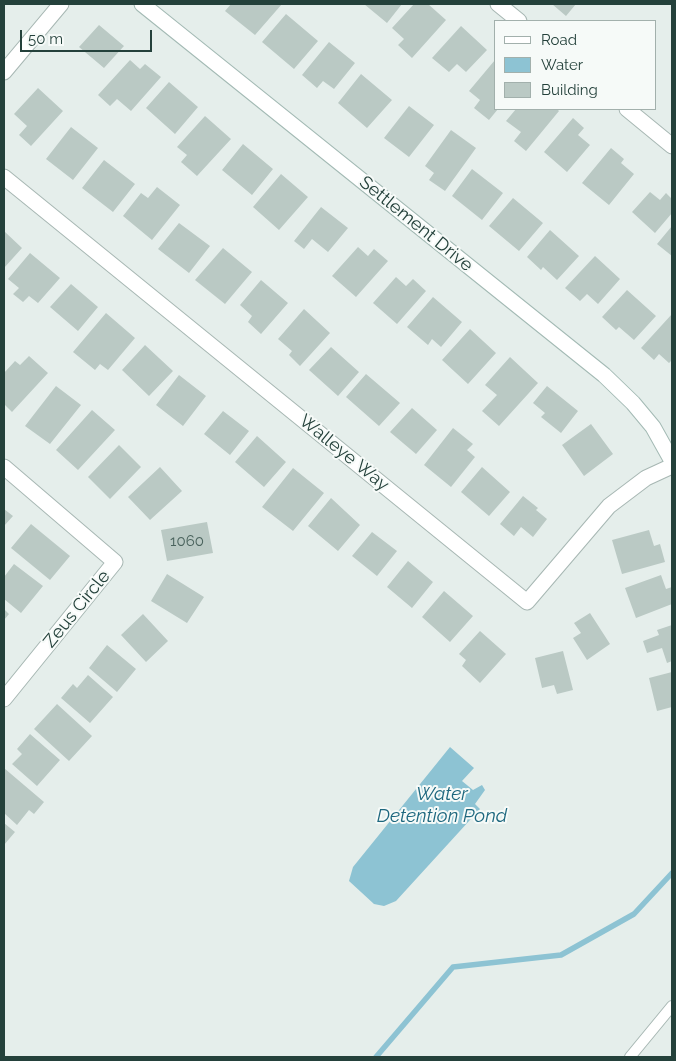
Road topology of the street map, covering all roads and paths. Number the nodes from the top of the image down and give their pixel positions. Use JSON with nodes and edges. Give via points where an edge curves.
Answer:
{"nodes":[{"id":1,"x":61,"y":4,"type":"edge"},
{"id":2,"x":142,"y":4,"type":"edge"},
{"id":3,"x":498,"y":4,"type":"edge"},
{"id":4,"x":518,"y":20,"type":"edge"},
{"id":5,"x":4,"y":72,"type":"edge"},
{"id":6,"x":628,"y":110,"type":"edge"},
{"id":7,"x":672,"y":146,"type":"edge"},
{"id":8,"x":4,"y":177,"type":"edge"},
{"id":9,"x":672,"y":461,"type":"edge"},
{"id":10,"x":672,"y":466,"type":"edge"},
{"id":11,"x":4,"y":467,"type":"edge"},
{"id":12,"x":4,"y":699,"type":"edge"},
{"id":13,"x":672,"y":1006,"type":"edge"},
{"id":14,"x":630,"y":1057,"type":"edge"}],
"edges":[{"from":1,"to":5,"type":"street"},
{"from":2,"to":9,"type":"street","name":"Settlement Drive","via":[[604,375],[653,427]]},
{"from":3,"to":4,"type":"street"},
{"from":6,"to":7,"type":"street"},
{"from":8,"to":10,"type":"street","name":"Walleye Way","via":[[527,602],[609,506],[646,478]]},
{"from":11,"to":12,"type":"street","name":"Zeus Circle","via":[[115,562]]},
{"from":13,"to":14,"type":"lane"}]}
